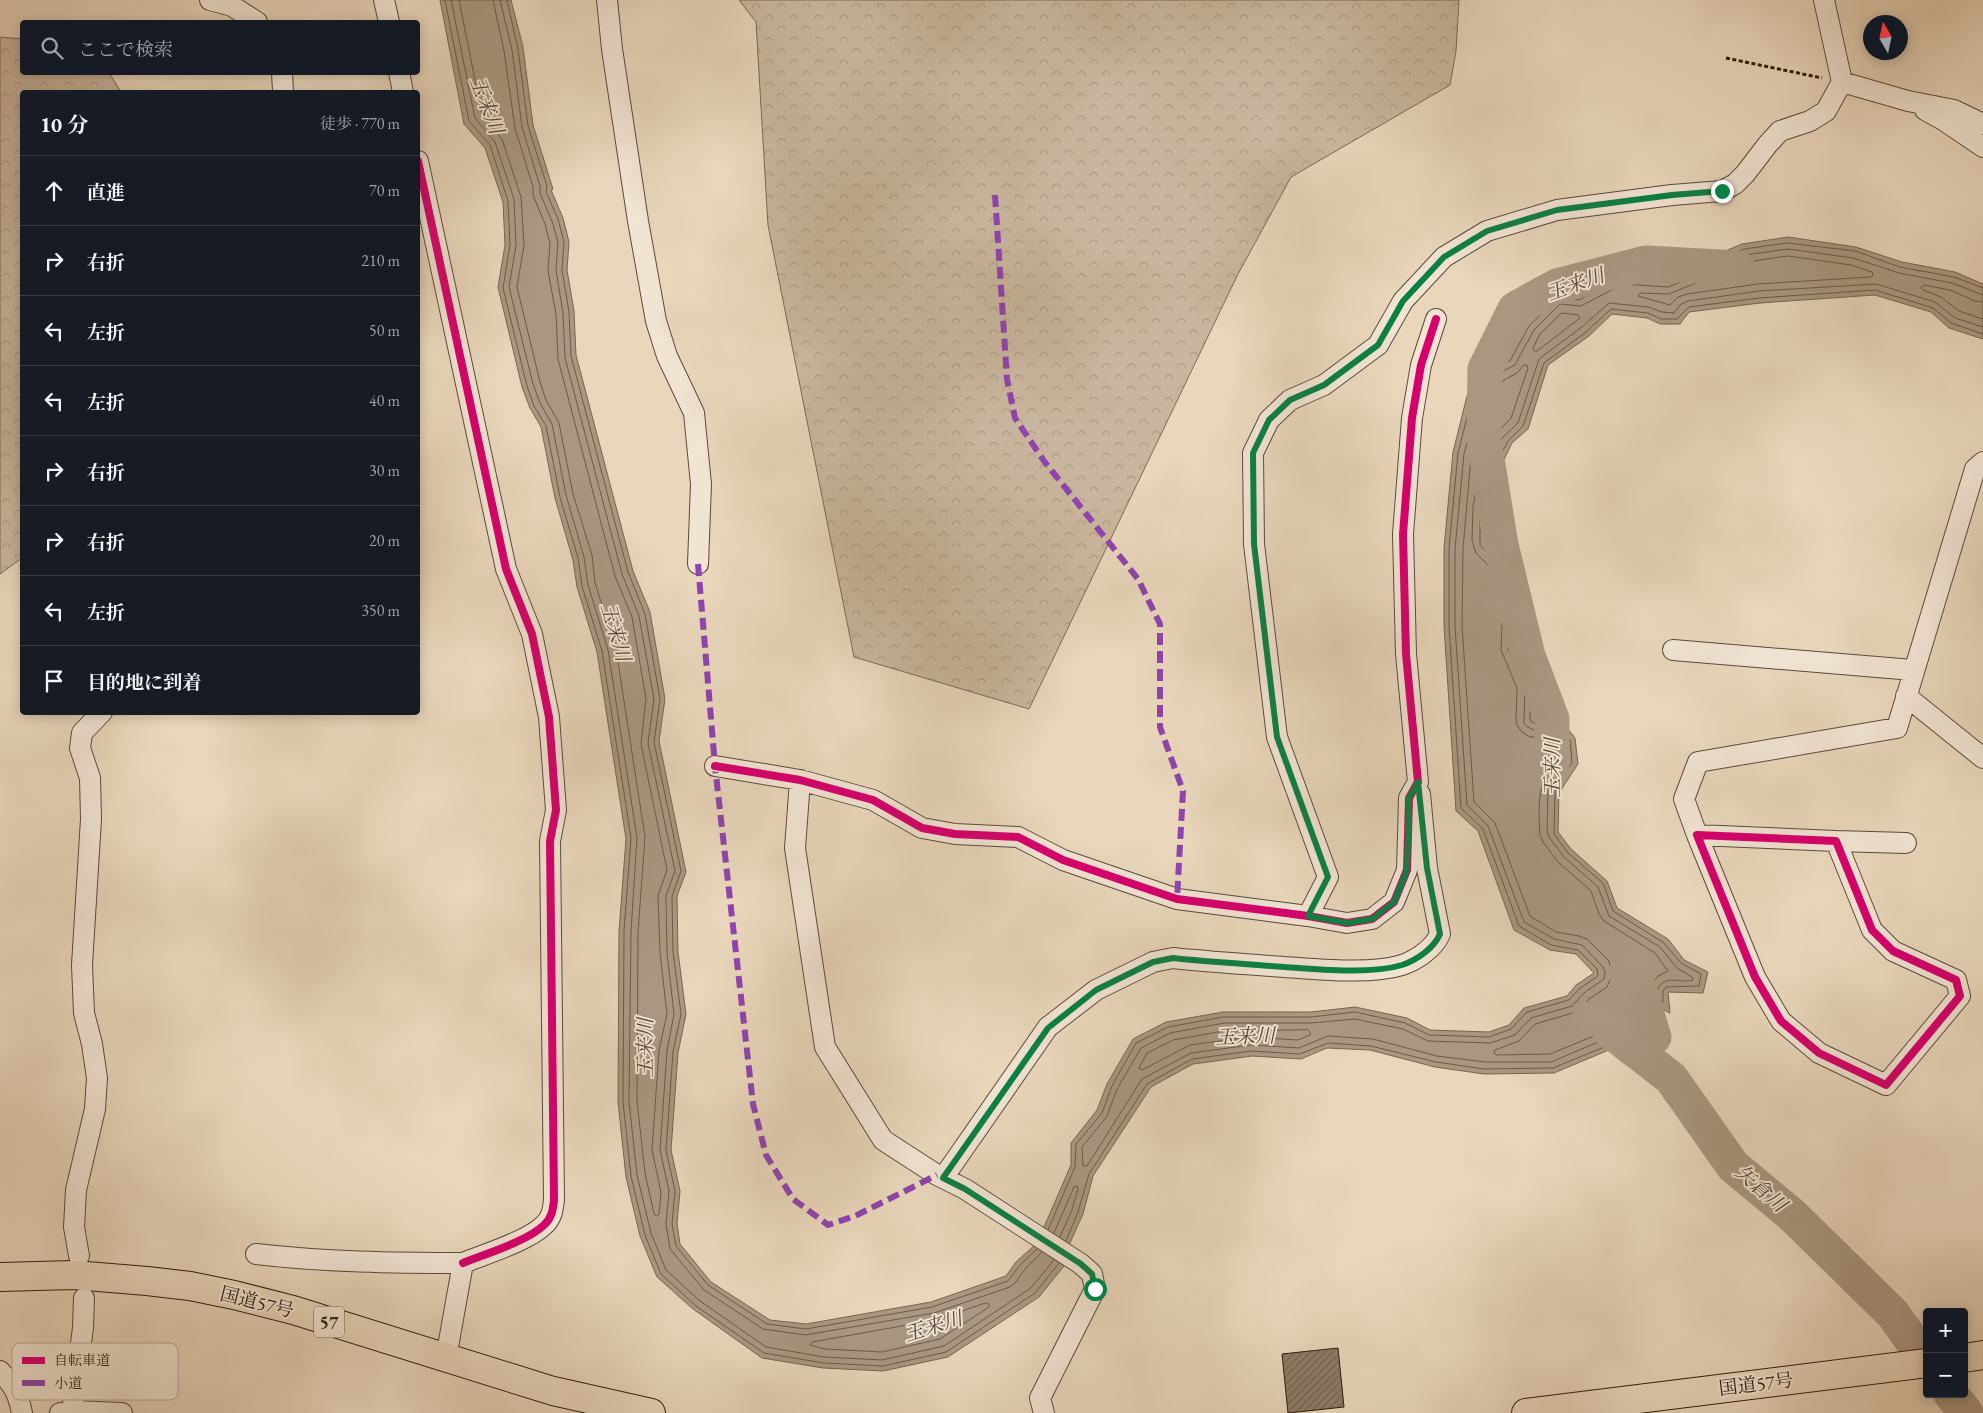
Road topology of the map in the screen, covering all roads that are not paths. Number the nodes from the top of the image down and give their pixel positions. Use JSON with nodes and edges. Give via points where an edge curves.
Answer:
{"nodes":[{"id":1,"x":210,"y":0,"type":"edge"},
{"id":2,"x":384,"y":0,"type":"edge"},
{"id":3,"x":607,"y":0,"type":"edge"},
{"id":4,"x":1824,"y":0,"type":"edge"},
{"id":5,"x":254,"y":20,"type":"edge"},
{"id":6,"x":389,"y":20,"type":"edge"},
{"id":7,"x":282,"y":75,"type":"edge"},
{"id":8,"x":400,"y":75,"type":"edge"},
{"id":9,"x":1842,"y":82,"type":"junction"},
{"id":10,"x":283,"y":90,"type":"edge"},
{"id":11,"x":403,"y":90,"type":"edge"},
{"id":12,"x":1908,"y":101,"type":"junction"},
{"id":13,"x":1983,"y":124,"type":"edge"},
{"id":14,"x":1983,"y":146,"type":"edge"},
{"id":15,"x":420,"y":170,"type":"edge"},
{"id":16,"x":1436,"y":319,"type":"dead end"},
{"id":17,"x":1983,"y":462,"type":"edge"},
{"id":18,"x":698,"y":564,"type":"dead end"},
{"id":19,"x":1673,"y":650,"type":"dead end"},
{"id":20,"x":1913,"y":670,"type":"junction"},
{"id":21,"x":1906,"y":696,"type":"junction"},
{"id":22,"x":99,"y":715,"type":"edge"},
{"id":23,"x":1983,"y":758,"type":"edge"},
{"id":24,"x":715,"y":766,"type":"dead end"},
{"id":25,"x":800,"y":780,"type":"junction"},
{"id":26,"x":1418,"y":782,"type":"junction"},
{"id":27,"x":1697,"y":835,"type":"junction"},
{"id":28,"x":1836,"y":841,"type":"junction"},
{"id":29,"x":1906,"y":843,"type":"dead end"},
{"id":30,"x":1308,"y":916,"type":"junction"},
{"id":31,"x":943,"y":1178,"type":"junction"},
{"id":32,"x":256,"y":1254,"type":"dead end"},
{"id":33,"x":79,"y":1256,"type":"dead end"},
{"id":34,"x":462,"y":1263,"type":"junction"},
{"id":35,"x":0,"y":1277,"type":"edge"},
{"id":36,"x":84,"y":1298,"type":"dead end"},
{"id":37,"x":79,"y":1343,"type":"edge"},
{"id":38,"x":1983,"y":1356,"type":"edge"},
{"id":39,"x":446,"y":1358,"type":"junction"},
{"id":40,"x":1968,"y":1358,"type":"edge"},
{"id":41,"x":1923,"y":1363,"type":"edge"},
{"id":42,"x":0,"y":1371,"type":"edge"},
{"id":43,"x":12,"y":1384,"type":"edge"},
{"id":44,"x":20,"y":1400,"type":"edge"},
{"id":45,"x":607,"y":1409,"type":"edge"},
{"id":46,"x":65,"y":1412,"type":"edge"},
{"id":47,"x":22,"y":1413,"type":"edge"},
{"id":48,"x":122,"y":1413,"type":"edge"},
{"id":49,"x":651,"y":1413,"type":"edge"},
{"id":50,"x":1042,"y":1413,"type":"edge"},
{"id":51,"x":1526,"y":1413,"type":"edge"}],
"edges":[{"from":1,"to":5,"type":"street","via":[[232,6]]},
{"from":2,"to":6,"type":"street"},
{"from":3,"to":18,"type":"street","via":[[636,211],[656,321],[667,356],[694,413],[701,484]]},
{"from":4,"to":9,"type":"street"},
{"from":7,"to":10,"type":"street"},
{"from":8,"to":11,"type":"street"},
{"from":9,"to":12,"type":"street"},
{"from":9,"to":30,"type":"street","via":[[1826,111],[1810,121],[1780,131],[1745,174],[1722,191],[1557,210],[1487,231],[1444,257],[1403,301],[1378,345],[1324,385],[1290,400],[1269,420],[1253,453],[1254,544],[1277,737],[1328,877]]},
{"from":12,"to":13,"type":"street","via":[[1954,110]]},
{"from":12,"to":14,"type":"street"},
{"from":15,"to":34,"type":"street","via":[[506,569],[532,634],[549,718],[556,810],[550,841],[552,1213],[544,1225],[525,1238]]},
{"from":16,"to":26,"type":"street","via":[[1421,365],[1412,418],[1403,534],[1406,654]]},
{"from":17,"to":20,"type":"street","via":[[1975,469]]},
{"from":19,"to":20,"type":"street"},
{"from":20,"to":21,"type":"street"},
{"from":21,"to":23,"type":"street"},
{"from":21,"to":27,"type":"street","via":[[1897,728],[1698,762],[1684,800]]},
{"from":22,"to":33,"type":"street","via":[[82,733],[80,748],[90,778],[82,965],[84,1013],[97,1078],[95,1109],[76,1190],[74,1227]]},
{"from":24,"to":25,"type":"street"},
{"from":25,"to":30,"type":"street","via":[[873,800],[922,828],[955,834],[1018,837],[1063,860],[1177,899]]},
{"from":25,"to":31,"type":"street","via":[[795,848],[824,1047],[883,1140]]},
{"from":26,"to":30,"type":"street","via":[[1409,798],[1407,870],[1394,902],[1372,919],[1347,923]]},
{"from":26,"to":31,"type":"street","via":[[1427,868],[1440,934],[1436,944],[1403,964],[1367,970],[1173,958],[1153,962],[1096,990],[1048,1028]]},
{"from":27,"to":28,"type":"street"},
{"from":27,"to":28,"type":"street","via":[[1755,977],[1781,1021],[1819,1053],[1886,1084],[1960,996],[1956,980],[1893,951],[1872,930]]},
{"from":28,"to":29,"type":"street"},
{"from":31,"to":50,"type":"street","via":[[965,1189],[1092,1274],[1095,1289],[1040,1398]]},
{"from":32,"to":34,"type":"street","via":[[383,1264]]},
{"from":34,"to":39,"type":"street"},
{"from":35,"to":39,"type":"highway","name":"国道57号","number":"57","via":[[74,1275],[190,1286],[293,1310]]},
{"from":36,"to":37,"type":"street"},
{"from":38,"to":40,"type":"highway"},
{"from":39,"to":45,"type":"highway","name":"国道57号","number":"57"},
{"from":41,"to":51,"type":"highway","name":"国道57号"},
{"from":42,"to":43,"type":"street"},
{"from":44,"to":47,"type":"street"},
{"from":45,"to":49,"type":"highway","name":"国道57号","number":"57"},
{"from":46,"to":48,"type":"street"}]}
